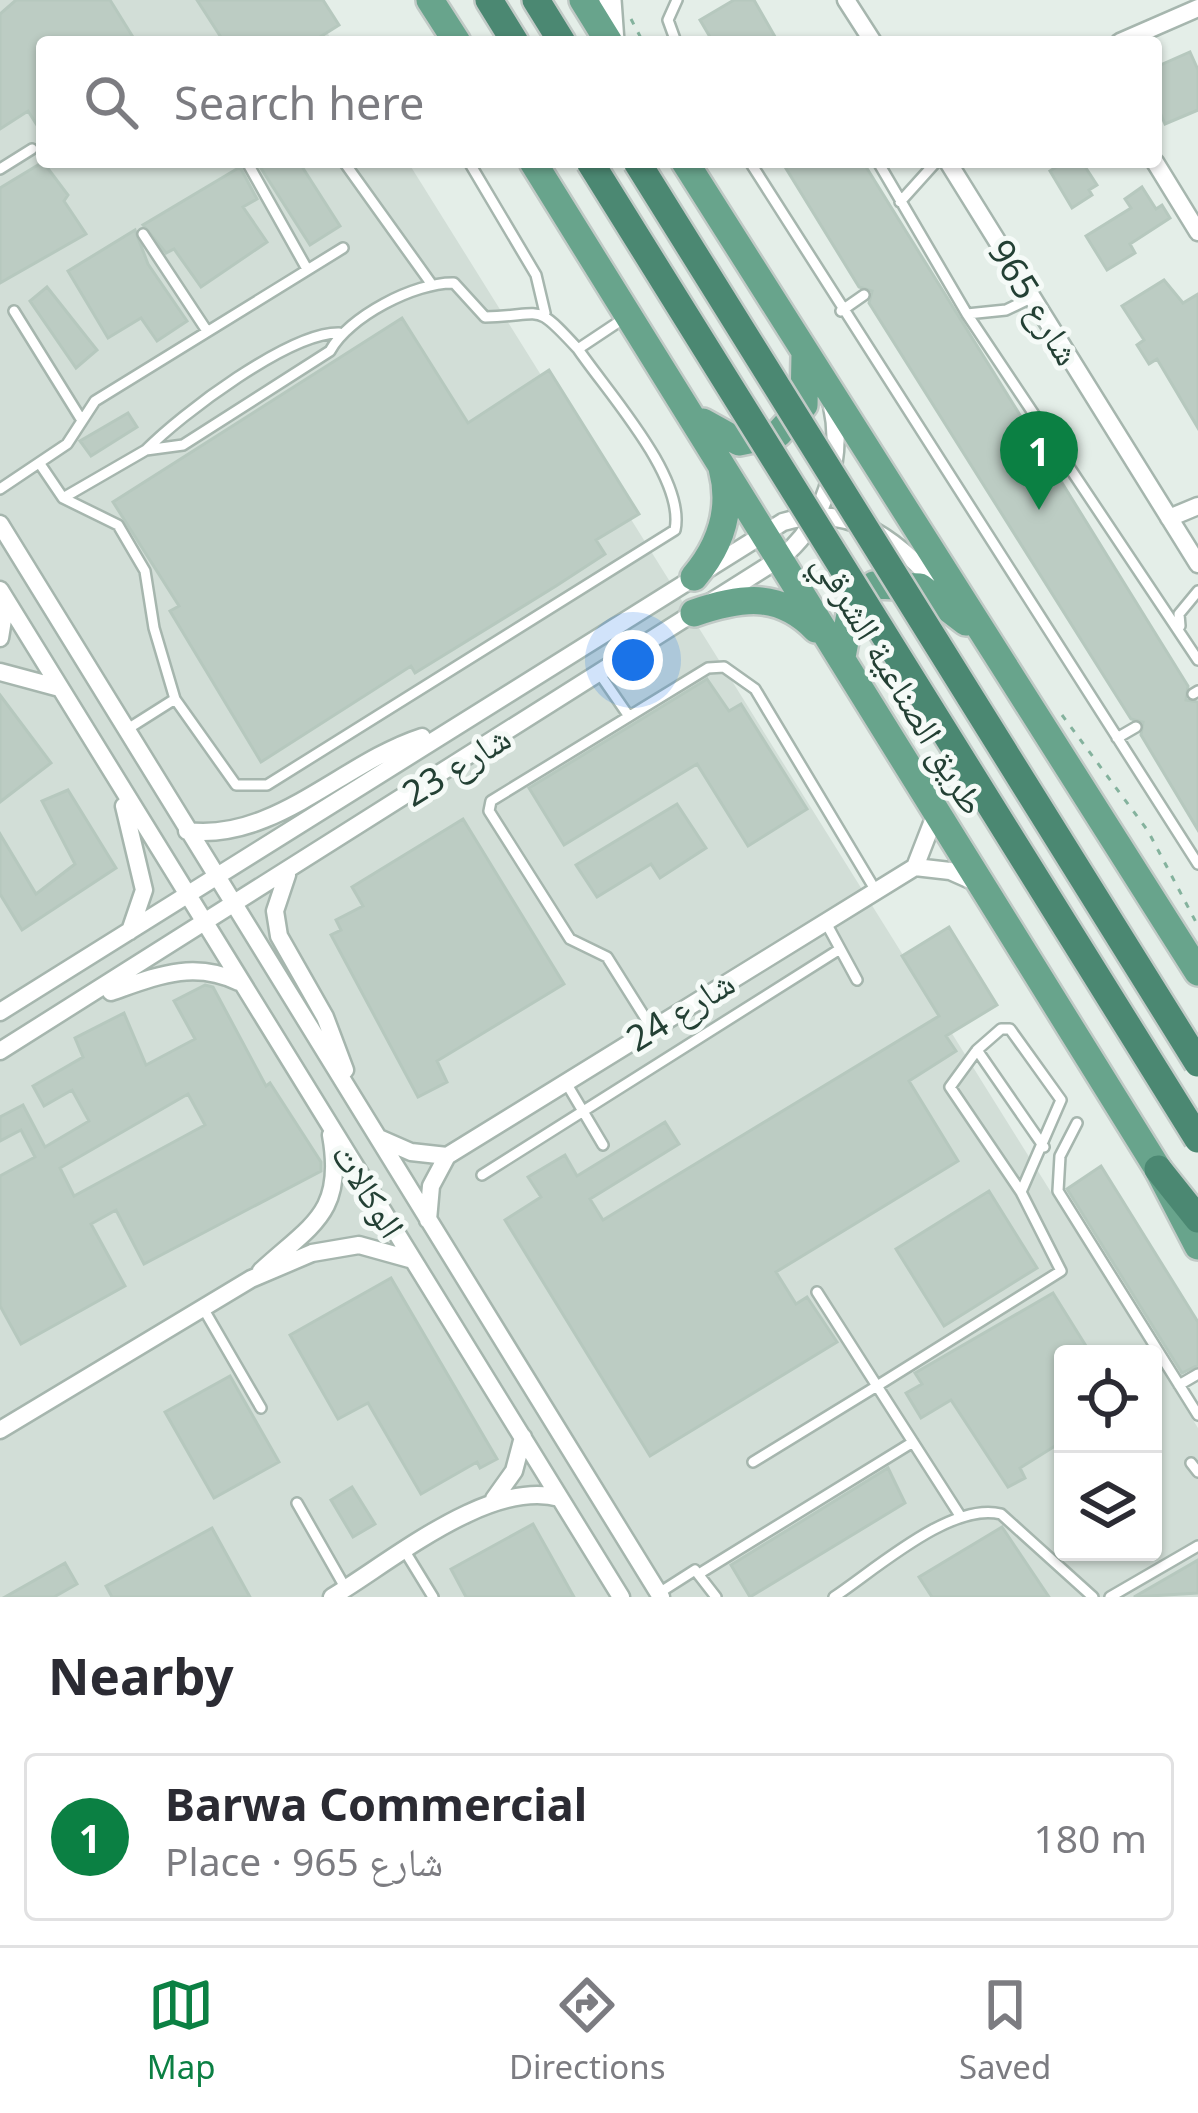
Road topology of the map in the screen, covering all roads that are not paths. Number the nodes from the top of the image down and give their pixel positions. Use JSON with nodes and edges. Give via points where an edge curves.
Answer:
{"nodes":[{"id":1,"x":430,"y":0,"type":"edge"},
{"id":2,"x":489,"y":0,"type":"edge"},
{"id":3,"x":536,"y":0,"type":"edge"},
{"id":4,"x":583,"y":0,"type":"edge"},
{"id":5,"x":677,"y":0,"type":"edge"},
{"id":6,"x":846,"y":0,"type":"edge"},
{"id":7,"x":618,"y":2,"type":"edge"},
{"id":8,"x":1198,"y":8,"type":"edge"},
{"id":9,"x":453,"y":36,"type":"edge"},
{"id":10,"x":511,"y":36,"type":"edge"},
{"id":11,"x":558,"y":36,"type":"edge"},
{"id":12,"x":607,"y":36,"type":"edge"},
{"id":13,"x":612,"y":36,"type":"edge"},
{"id":14,"x":674,"y":36,"type":"edge"},
{"id":15,"x":869,"y":36,"type":"edge"},
{"id":16,"x":1134,"y":36,"type":"edge"},
{"id":17,"x":32,"y":149,"type":"dead end"},
{"id":18,"x":250,"y":168,"type":"edge"},
{"id":19,"x":348,"y":168,"type":"edge"},
{"id":20,"x":473,"y":168,"type":"edge"},
{"id":21,"x":537,"y":168,"type":"edge"},
{"id":22,"x":594,"y":168,"type":"edge"},
{"id":23,"x":641,"y":168,"type":"edge"},
{"id":24,"x":689,"y":168,"type":"edge"},
{"id":25,"x":754,"y":168,"type":"edge"},
{"id":26,"x":881,"y":168,"type":"edge"},
{"id":27,"x":930,"y":168,"type":"edge"},
{"id":28,"x":953,"y":168,"type":"edge"},
{"id":29,"x":1159,"y":168,"type":"edge"},
{"id":30,"x":0,"y":169,"type":"edge"},
{"id":31,"x":899,"y":202,"type":"junction"},
{"id":32,"x":1198,"y":232,"type":"edge"},
{"id":33,"x":142,"y":234,"type":"dead end"},
{"id":34,"x":343,"y":248,"type":"dead end"},
{"id":35,"x":308,"y":269,"type":"junction"},
{"id":36,"x":430,"y":282,"type":"junction"},
{"id":37,"x":864,"y":295,"type":"dead end"},
{"id":38,"x":1032,"y":297,"type":"junction"},
{"id":39,"x":14,"y":311,"type":"dead end"},
{"id":40,"x":841,"y":311,"type":"junction"},
{"id":41,"x":545,"y":314,"type":"junction"},
{"id":42,"x":968,"y":314,"type":"junction"},
{"id":43,"x":629,"y":315,"type":"junction"},
{"id":44,"x":207,"y":332,"type":"junction"},
{"id":45,"x":339,"y":333,"type":"junction"},
{"id":46,"x":578,"y":349,"type":"junction"},
{"id":47,"x":805,"y":353,"type":"junction"},
{"id":48,"x":827,"y":388,"type":"junction"},
{"id":49,"x":684,"y":401,"type":"junction"},
{"id":50,"x":81,"y":419,"type":"junction"},
{"id":51,"x":146,"y":450,"type":"junction"},
{"id":52,"x":719,"y":458,"type":"junction"},
{"id":53,"x":40,"y":464,"type":"junction"},
{"id":54,"x":0,"y":489,"type":"edge"},
{"id":55,"x":62,"y":498,"type":"junction"},
{"id":56,"x":1198,"y":506,"type":"edge"},
{"id":57,"x":816,"y":515,"type":"junction"},
{"id":58,"x":1169,"y":518,"type":"junction"},
{"id":59,"x":0,"y":524,"type":"edge"},
{"id":60,"x":766,"y":533,"type":"junction"},
{"id":61,"x":782,"y":557,"type":"junction"},
{"id":62,"x":1198,"y":564,"type":"edge"},
{"id":63,"x":694,"y":577,"type":"junction"},
{"id":64,"x":1198,"y":591,"type":"edge"},
{"id":65,"x":3,"y":595,"type":"edge"},
{"id":66,"x":694,"y":613,"type":"junction"},
{"id":67,"x":978,"y":632,"type":"junction"},
{"id":68,"x":1181,"y":632,"type":"junction"},
{"id":69,"x":0,"y":638,"type":"edge"},
{"id":70,"x":842,"y":657,"type":"junction"},
{"id":71,"x":1198,"y":660,"type":"edge"},
{"id":72,"x":0,"y":672,"type":"edge"},
{"id":73,"x":599,"y":674,"type":"junction"},
{"id":74,"x":60,"y":688,"type":"junction"},
{"id":75,"x":175,"y":699,"type":"junction"},
{"id":76,"x":628,"y":715,"type":"junction"},
{"id":77,"x":1136,"y":727,"type":"dead end"},
{"id":78,"x":445,"y":729,"type":"junction"},
{"id":79,"x":126,"y":730,"type":"junction"},
{"id":80,"x":1117,"y":738,"type":"junction"},
{"id":81,"x":117,"y":782,"type":"junction"},
{"id":82,"x":936,"y":813,"type":"junction"},
{"id":83,"x":187,"y":831,"type":"junction"},
{"id":84,"x":1198,"y":864,"type":"edge"},
{"id":85,"x":915,"y":867,"type":"junction"},
{"id":86,"x":288,"y":871,"type":"junction"},
{"id":87,"x":217,"y":880,"type":"junction"},
{"id":88,"x":982,"y":885,"type":"junction"},
{"id":89,"x":876,"y":891,"type":"junction"},
{"id":90,"x":186,"y":899,"type":"junction"},
{"id":91,"x":234,"y":907,"type":"junction"},
{"id":92,"x":825,"y":921,"type":"junction"},
{"id":93,"x":204,"y":926,"type":"junction"},
{"id":94,"x":127,"y":936,"type":"junction"},
{"id":95,"x":840,"y":949,"type":"junction"},
{"id":96,"x":1198,"y":971,"type":"edge"},
{"id":97,"x":857,"y":980,"type":"dead end"},
{"id":98,"x":239,"y":982,"type":"junction"},
{"id":99,"x":82,"y":1002,"type":"junction"},
{"id":100,"x":0,"y":1012,"type":"edge"},
{"id":101,"x":651,"y":1027,"type":"junction"},
{"id":102,"x":977,"y":1050,"type":"junction"},
{"id":103,"x":0,"y":1051,"type":"edge"},
{"id":104,"x":1198,"y":1063,"type":"edge"},
{"id":105,"x":565,"y":1082,"type":"junction"},
{"id":106,"x":358,"y":1105,"type":"junction"},
{"id":107,"x":582,"y":1110,"type":"junction"},
{"id":108,"x":1077,"y":1123,"type":"dead end"},
{"id":109,"x":330,"y":1127,"type":"junction"},
{"id":110,"x":378,"y":1138,"type":"junction"},
{"id":111,"x":1198,"y":1139,"type":"edge"},
{"id":112,"x":602,"y":1144,"type":"dead end"},
{"id":113,"x":1044,"y":1148,"type":"junction"},
{"id":114,"x":446,"y":1156,"type":"junction"},
{"id":115,"x":1158,"y":1168,"type":"junction"},
{"id":116,"x":482,"y":1175,"type":"dead end"},
{"id":117,"x":1021,"y":1192,"type":"junction"},
{"id":118,"x":1198,"y":1219,"type":"edge"},
{"id":119,"x":428,"y":1220,"type":"junction"},
{"id":120,"x":1198,"y":1246,"type":"edge"},
{"id":121,"x":413,"y":1260,"type":"junction"},
{"id":122,"x":251,"y":1279,"type":"junction"},
{"id":123,"x":818,"y":1292,"type":"dead end"},
{"id":124,"x":203,"y":1308,"type":"junction"},
{"id":125,"x":1198,"y":1374,"type":"edge"},
{"id":126,"x":1179,"y":1385,"type":"junction"},
{"id":127,"x":877,"y":1386,"type":"junction"},
{"id":128,"x":261,"y":1408,"type":"dead end"},
{"id":129,"x":1198,"y":1415,"type":"edge"},
{"id":130,"x":0,"y":1430,"type":"edge"},
{"id":131,"x":523,"y":1437,"type":"junction"},
{"id":132,"x":913,"y":1442,"type":"junction"},
{"id":133,"x":752,"y":1462,"type":"dead end"},
{"id":134,"x":560,"y":1498,"type":"junction"},
{"id":135,"x":494,"y":1500,"type":"junction"},
{"id":136,"x":297,"y":1503,"type":"dead end"},
{"id":137,"x":959,"y":1514,"type":"junction"},
{"id":138,"x":1198,"y":1546,"type":"edge"},
{"id":139,"x":406,"y":1552,"type":"junction"},
{"id":140,"x":702,"y":1572,"type":"junction"},
{"id":141,"x":339,"y":1593,"type":"edge"},
{"id":142,"x":660,"y":1595,"type":"edge"},
{"id":143,"x":433,"y":1597,"type":"edge"},
{"id":144,"x":622,"y":1597,"type":"edge"},
{"id":145,"x":716,"y":1597,"type":"edge"},
{"id":146,"x":834,"y":1597,"type":"edge"},
{"id":147,"x":1093,"y":1597,"type":"edge"},
{"id":148,"x":1110,"y":1597,"type":"edge"}],
"edges":[{"from":1,"to":9,"type":"main road"},
{"from":2,"to":10,"type":"highway"},
{"from":3,"to":11,"type":"highway"},
{"from":4,"to":12,"type":"main road"},
{"from":5,"to":14,"type":"lane","via":[[668,20]]},
{"from":6,"to":15,"type":"street"},
{"from":7,"to":13,"type":"street"},
{"from":8,"to":16,"type":"street"},
{"from":17,"to":30,"type":"lane"},
{"from":18,"to":35,"type":"lane"},
{"from":19,"to":36,"type":"lane"},
{"from":20,"to":41,"type":"lane","via":[[536,275]]},
{"from":21,"to":43,"type":"main road","name":"طريق الصناعية الشرقي"},
{"from":22,"to":111,"type":"highway","name":"طريق الصناعية الشرقي","bridge":true},
{"from":23,"to":104,"type":"highway","name":"طريق الصناعية الشرقي","bridge":true},
{"from":24,"to":47,"type":"main road"},
{"from":25,"to":40,"type":"lane"},
{"from":26,"to":31,"type":"lane"},
{"from":27,"to":31,"type":"lane"},
{"from":28,"to":38,"type":"street","name":"شارع 965"},
{"from":29,"to":32,"type":"street"},
{"from":31,"to":42,"type":"lane"},
{"from":33,"to":44,"type":"lane"},
{"from":34,"to":35,"type":"lane"},
{"from":35,"to":44,"type":"lane"},
{"from":36,"to":41,"type":"lane","via":[[454,283],[485,317]]},
{"from":36,"to":45,"type":"lane"},
{"from":37,"to":40,"type":"lane"},
{"from":38,"to":42,"type":"lane"},
{"from":38,"to":58,"type":"street","name":"شارع 965"},
{"from":39,"to":50,"type":"lane"},
{"from":40,"to":80,"type":"lane"},
{"from":41,"to":46,"type":"lane"},
{"from":42,"to":68,"type":"lane"},
{"from":43,"to":46,"type":"lane"},
{"from":43,"to":49,"type":"main road","name":"طريق الصناعية الشرقي"},
{"from":44,"to":50,"type":"lane","via":[[95,401]]},
{"from":45,"to":51,"type":"lane","via":[[308,337],[170,425]]},
{"from":45,"to":51,"type":"lane","via":[[330,351],[183,445]]},
{"from":46,"to":75,"type":"lane","via":[[670,482],[679,510],[675,530],[267,785],[236,785]]},
{"from":47,"to":48,"type":"main road"},
{"from":47,"to":49,"type":"main road","via":[[804,406],[765,440],[726,437]]},
{"from":48,"to":57,"type":"street","name":"شارع 23","via":[[834,450]]},
{"from":48,"to":67,"type":"main road"},
{"from":49,"to":52,"type":"main road","name":"طريق الصناعية الشرقي"},
{"from":50,"to":53,"type":"lane","via":[[67,444]]},
{"from":51,"to":55,"type":"lane"},
{"from":52,"to":60,"type":"main road","name":"طريق الصناعية الشرقي"},
{"from":52,"to":63,"type":"main road","via":[[727,494],[722,530]]},
{"from":53,"to":54,"type":"lane"},
{"from":53,"to":55,"type":"lane"},
{"from":55,"to":75,"type":"lane","via":[[118,525],[145,571]]},
{"from":56,"to":58,"type":"street"},
{"from":57,"to":60,"type":"street","name":"شارع 23"},
{"from":57,"to":61,"type":"street","name":"شارع 23"},
{"from":57,"to":67,"type":"street","via":[[891,539]]},
{"from":58,"to":62,"type":"street","name":"شارع 965"},
{"from":59,"to":79,"type":"street","name":"الوكالات"},
{"from":60,"to":61,"type":"main road","name":"طريق الصناعية الشرقي"},
{"from":60,"to":63,"type":"street","name":"شارع 23"},
{"from":61,"to":66,"type":"street","name":"شارع 23"},
{"from":61,"to":70,"type":"main road","name":"طريق الصناعية الشرقي"},
{"from":63,"to":78,"type":"street","name":"شارع 23"},
{"from":64,"to":68,"type":"lane","via":[[1179,614]]},
{"from":65,"to":69,"type":"street"},
{"from":65,"to":74,"type":"street","name":"الوكالات"},
{"from":66,"to":70,"type":"main road","via":[[768,599],[799,613]]},
{"from":66,"to":73,"type":"street","name":"شارع 23"},
{"from":67,"to":70,"type":"main road","via":[[920,587],[886,582],[856,598]]},
{"from":67,"to":96,"type":"main road"},
{"from":68,"to":71,"type":"lane"},
{"from":70,"to":82,"type":"main road","name":"طريق الصناعية الشرقي"},
{"from":72,"to":74,"type":"street"},
{"from":73,"to":76,"type":"lane"},
{"from":73,"to":86,"type":"street","name":"شارع 23"},
{"from":74,"to":81,"type":"street","name":"الوكالات"},
{"from":75,"to":79,"type":"lane"},
{"from":76,"to":89,"type":"lane","via":[[724,667],[755,689]]},
{"from":76,"to":101,"type":"lane","via":[[491,801],[489,812],[570,939],[607,957]]},
{"from":77,"to":80,"type":"lane"},
{"from":78,"to":83,"type":"street","name":"شارع 23","via":[[392,746],[239,831]]},
{"from":78,"to":87,"type":"street","name":"شارع 23"},
{"from":79,"to":83,"type":"street","name":"الوكالات"},
{"from":80,"to":84,"type":"lane"},
{"from":81,"to":90,"type":"street","name":"الوكالات"},
{"from":81,"to":94,"type":"street","name":"الوكالات","via":[[144,890]]},
{"from":82,"to":85,"type":"street"},
{"from":82,"to":88,"type":"main road","name":"طريق الصناعية الشرقي"},
{"from":83,"to":87,"type":"street","name":"الوكالات"},
{"from":85,"to":88,"type":"street"},
{"from":85,"to":89,"type":"street","name":"شارع 24"},
{"from":86,"to":91,"type":"street","name":"شارع 23"},
{"from":86,"to":106,"type":"street","name":"الوكالات","via":[[275,911],[279,935],[325,1017]]},
{"from":87,"to":90,"type":"street","name":"شارع 23"},
{"from":87,"to":91,"type":"street","name":"الوكالات"},
{"from":88,"to":115,"type":"main road","name":"طريق الصناعية الشرقي"},
{"from":89,"to":92,"type":"street","name":"شارع 24"},
{"from":90,"to":93,"type":"street","name":"الوكالات"},
{"from":90,"to":94,"type":"street","name":"شارع 23"},
{"from":91,"to":93,"type":"street","name":"شارع 23"},
{"from":91,"to":106,"type":"street","name":"الوكالات"},
{"from":92,"to":95,"type":"lane"},
{"from":92,"to":101,"type":"street","name":"شارع 24"},
{"from":93,"to":98,"type":"street","name":"الوكالات"},
{"from":93,"to":99,"type":"street","name":"شارع 23"},
{"from":94,"to":100,"type":"street","name":"شارع 23"},
{"from":95,"to":97,"type":"lane"},
{"from":95,"to":107,"type":"lane"},
{"from":98,"to":99,"type":"street","name":"شارع 23","via":[[188,969]]},
{"from":98,"to":109,"type":"street","name":"الوكالات"},
{"from":99,"to":103,"type":"street","name":"شارع 23"},
{"from":101,"to":105,"type":"street","name":"شارع 24"},
{"from":102,"to":113,"type":"lane"},
{"from":102,"to":113,"type":"lane","via":[[1010,1029],[1058,1096]]},
{"from":102,"to":117,"type":"lane","via":[[950,1087]]},
{"from":105,"to":107,"type":"lane"},
{"from":105,"to":114,"type":"street","name":"شارع 24"},
{"from":106,"to":110,"type":"street","name":"الوكالات"},
{"from":107,"to":112,"type":"lane"},
{"from":107,"to":116,"type":"lane"},
{"from":108,"to":126,"type":"lane","via":[[1060,1156],[1058,1191]]},
{"from":109,"to":121,"type":"street","name":"الوكالات"},
{"from":109,"to":122,"type":"street","via":[[335,1174],[328,1208]]},
{"from":110,"to":114,"type":"street"},
{"from":110,"to":119,"type":"street","name":"الوكالات"},
{"from":113,"to":117,"type":"lane"},
{"from":114,"to":119,"type":"street","via":[[431,1186]]},
{"from":115,"to":118,"type":"highway"},
{"from":115,"to":120,"type":"main road","name":"طريق الصناعية الشرقي"},
{"from":117,"to":127,"type":"lane","via":[[1061,1271],[1057,1279]]},
{"from":119,"to":142,"type":"street","name":"الوكالات"},
{"from":121,"to":122,"type":"street","via":[[344,1245]]},
{"from":121,"to":131,"type":"street","name":"الوكالات"},
{"from":122,"to":124,"type":"street"},
{"from":123,"to":127,"type":"lane"},
{"from":124,"to":128,"type":"lane"},
{"from":124,"to":130,"type":"street"},
{"from":125,"to":126,"type":"lane"},
{"from":126,"to":129,"type":"lane"},
{"from":127,"to":132,"type":"lane"},
{"from":127,"to":133,"type":"lane"},
{"from":131,"to":134,"type":"street","name":"الوكالات"},
{"from":131,"to":135,"type":"street","via":[[514,1471]]},
{"from":132,"to":137,"type":"lane"},
{"from":132,"to":140,"type":"lane"},
{"from":134,"to":135,"type":"street","via":[[527,1492]]},
{"from":134,"to":144,"type":"street","name":"الوكالات"},
{"from":135,"to":139,"type":"street"},
{"from":136,"to":141,"type":"lane"},
{"from":137,"to":146,"type":"lane"},
{"from":137,"to":147,"type":"lane","via":[[1001,1514]]},
{"from":138,"to":148,"type":"lane"},
{"from":139,"to":141,"type":"street"},
{"from":139,"to":143,"type":"lane"},
{"from":140,"to":142,"type":"lane"},
{"from":140,"to":145,"type":"lane"}]}
